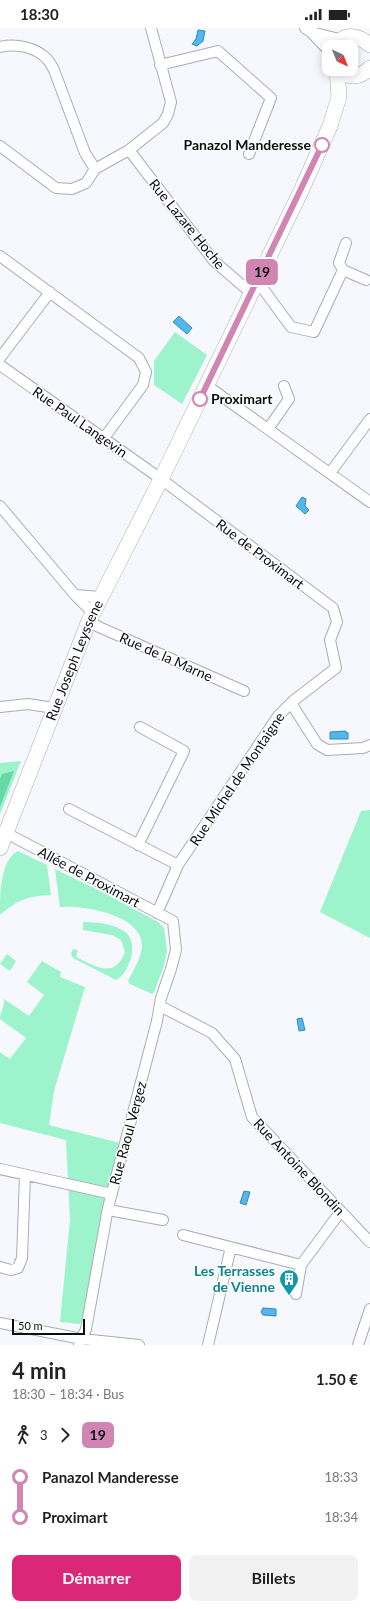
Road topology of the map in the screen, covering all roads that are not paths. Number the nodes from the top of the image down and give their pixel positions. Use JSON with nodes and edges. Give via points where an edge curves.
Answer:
{"nodes":[{"id":1,"x":151,"y":28,"type":"edge"},
{"id":2,"x":308,"y":30,"type":"edge"},
{"id":3,"x":349,"y":38,"type":"edge"},
{"id":4,"x":322,"y":44,"type":"edge"},
{"id":5,"x":370,"y":45,"type":"edge"},
{"id":6,"x":0,"y":47,"type":"edge"},
{"id":7,"x":160,"y":65,"type":"junction"},
{"id":8,"x":365,"y":72,"type":"edge"},
{"id":9,"x":338,"y":76,"type":"edge"},
{"id":10,"x":339,"y":97,"type":"junction"},
{"id":11,"x":0,"y":146,"type":"edge"},
{"id":12,"x":129,"y":150,"type":"junction"},
{"id":13,"x":249,"y":154,"type":"dead end"},
{"id":14,"x":95,"y":169,"type":"junction"},
{"id":15,"x":346,"y":243,"type":"dead end"},
{"id":16,"x":0,"y":256,"type":"edge"},
{"id":17,"x":343,"y":270,"type":"junction"},
{"id":18,"x":366,"y":280,"type":"dead end"},
{"id":19,"x":254,"y":288,"type":"junction"},
{"id":20,"x":50,"y":292,"type":"junction"},
{"id":21,"x":0,"y":358,"type":"edge"},
{"id":22,"x":0,"y":365,"type":"edge"},
{"id":23,"x":206,"y":386,"type":"junction"},
{"id":24,"x":284,"y":386,"type":"dead end"},
{"id":25,"x":370,"y":419,"type":"edge"},
{"id":26,"x":268,"y":429,"type":"junction"},
{"id":27,"x":104,"y":438,"type":"junction"},
{"id":28,"x":330,"y":473,"type":"junction"},
{"id":29,"x":161,"y":479,"type":"junction"},
{"id":30,"x":370,"y":502,"type":"edge"},
{"id":31,"x":0,"y":506,"type":"edge"},
{"id":32,"x":75,"y":595,"type":"junction"},
{"id":33,"x":101,"y":597,"type":"junction"},
{"id":34,"x":91,"y":617,"type":"junction"},
{"id":35,"x":330,"y":640,"type":"joint"},
{"id":36,"x":244,"y":691,"type":"dead end"},
{"id":37,"x":290,"y":703,"type":"junction"},
{"id":38,"x":0,"y":707,"type":"edge"},
{"id":39,"x":54,"y":708,"type":"junction"},
{"id":40,"x":140,"y":727,"type":"dead end"},
{"id":41,"x":370,"y":745,"type":"edge"},
{"id":42,"x":69,"y":809,"type":"dead end"},
{"id":43,"x":6,"y":833,"type":"junction"},
{"id":44,"x":138,"y":844,"type":"junction"},
{"id":45,"x":0,"y":848,"type":"edge"},
{"id":46,"x":178,"y":865,"type":"junction"},
{"id":47,"x":157,"y":913,"type":"junction"},
{"id":48,"x":173,"y":921,"type":"joint"},
{"id":49,"x":160,"y":1006,"type":"junction"},
{"id":50,"x":0,"y":1169,"type":"edge"},
{"id":51,"x":25,"y":1175,"type":"junction"},
{"id":52,"x":112,"y":1194,"type":"junction"},
{"id":53,"x":108,"y":1208,"type":"junction"},
{"id":54,"x":341,"y":1211,"type":"junction"},
{"id":55,"x":162,"y":1220,"type":"dead end"},
{"id":56,"x":183,"y":1234,"type":"dead end"},
{"id":57,"x":370,"y":1242,"type":"edge"},
{"id":58,"x":231,"y":1247,"type":"junction"},
{"id":59,"x":300,"y":1265,"type":"junction"},
{"id":60,"x":0,"y":1267,"type":"edge"},
{"id":61,"x":296,"y":1294,"type":"dead end"},
{"id":62,"x":370,"y":1309,"type":"edge"},
{"id":63,"x":0,"y":1323,"type":"edge"},
{"id":64,"x":81,"y":1342,"type":"edge"},
{"id":65,"x":139,"y":1345,"type":"edge"},
{"id":66,"x":208,"y":1345,"type":"edge"},
{"id":67,"x":358,"y":1345,"type":"edge"}],
"edges":[{"from":1,"to":7,"type":"street"},
{"from":2,"to":3,"type":"street"},
{"from":2,"to":4,"type":"street"},
{"from":3,"to":5,"type":"street","via":[[361,38]]},
{"from":6,"to":14,"type":"street","via":[[18,45],[47,58],[54,70],[85,153]]},
{"from":7,"to":12,"type":"street","via":[[171,102],[168,114],[163,123]]},
{"from":7,"to":13,"type":"street","via":[[218,51],[271,98]]},
{"from":8,"to":10,"type":"street"},
{"from":9,"to":10,"type":"street"},
{"from":10,"to":19,"type":"street","name":"Rue Joseph Leyssene","via":[[319,151]]},
{"from":11,"to":14,"type":"street","via":[[56,188],[72,189],[86,183]]},
{"from":12,"to":14,"type":"street"},
{"from":12,"to":19,"type":"street","name":"Rue Lazare Hoche","via":[[214,261]]},
{"from":15,"to":17,"type":"street","via":[[339,263]]},
{"from":16,"to":20,"type":"street"},
{"from":17,"to":18,"type":"street"},
{"from":17,"to":19,"type":"street","name":"Rue Lazare Hoche","via":[[314,332],[291,326],[261,286]]},
{"from":19,"to":23,"type":"street","name":"Rue Joseph Leyssene"},
{"from":20,"to":21,"type":"street"},
{"from":20,"to":27,"type":"street","via":[[139,358],[146,372],[143,385]]},
{"from":22,"to":27,"type":"street","name":"Rue Paul Langevin"},
{"from":23,"to":26,"type":"street"},
{"from":23,"to":29,"type":"street","name":"Rue Joseph Leyssene"},
{"from":24,"to":26,"type":"street","via":[[290,399]]},
{"from":25,"to":28,"type":"street"},
{"from":26,"to":28,"type":"street"},
{"from":27,"to":29,"type":"street","name":"Rue Paul Langevin"},
{"from":28,"to":30,"type":"street"},
{"from":29,"to":33,"type":"street","name":"Rue Joseph Leyssene"},
{"from":29,"to":35,"type":"street","name":"Rue de Proximart","via":[[333,608],[337,622]]},
{"from":31,"to":32,"type":"street","name":"Rue de la Marne"},
{"from":32,"to":33,"type":"street"},
{"from":32,"to":34,"type":"street","name":"Rue de la Marne"},
{"from":33,"to":34,"type":"street","name":"Rue Joseph Leyssene"},
{"from":34,"to":36,"type":"street","name":"Rue de la Marne","via":[[99,627]]},
{"from":34,"to":39,"type":"street","name":"Rue Joseph Leyssene"},
{"from":35,"to":37,"type":"street","name":"Rue Michel de Montaigne","via":[[336,668]]},
{"from":37,"to":41,"type":"street","via":[[317,744],[327,750],[363,748]]},
{"from":37,"to":46,"type":"street","name":"Rue Michel de Montaigne","via":[[278,716]]},
{"from":38,"to":39,"type":"street","via":[[28,704]]},
{"from":39,"to":43,"type":"street","name":"Rue Joseph Leyssene"},
{"from":40,"to":44,"type":"street","via":[[184,751]]},
{"from":42,"to":44,"type":"street"},
{"from":43,"to":45,"type":"street","name":"Rue Joseph Leyssene"},
{"from":43,"to":47,"type":"street","name":"Allée de Proximart"},
{"from":44,"to":46,"type":"street"},
{"from":46,"to":47,"type":"street","name":"Rue Michel de Montaigne"},
{"from":47,"to":48,"type":"street","name":"Allée de Proximart"},
{"from":48,"to":49,"type":"street","name":"Rue Raoul Vergez","via":[[176,950]]},
{"from":49,"to":52,"type":"street","name":"Rue Raoul Vergez"},
{"from":49,"to":54,"type":"street","name":"Rue Antoine Blondin","via":[[212,1034],[235,1059],[252,1117]]},
{"from":50,"to":51,"type":"street"},
{"from":51,"to":52,"type":"street"},
{"from":51,"to":60,"type":"street","via":[[22,1258],[18,1268],[11,1270]]},
{"from":52,"to":53,"type":"street","name":"Rue Raoul Vergez"},
{"from":53,"to":55,"type":"street"},
{"from":53,"to":64,"type":"street","name":"Rue Raoul Vergez","via":[[86,1329]]},
{"from":54,"to":57,"type":"street","name":"Rue Antoine Blondin"},
{"from":54,"to":59,"type":"street"},
{"from":56,"to":58,"type":"street"},
{"from":58,"to":59,"type":"street"},
{"from":58,"to":66,"type":"street"},
{"from":59,"to":61,"type":"street"},
{"from":62,"to":67,"type":"street"},
{"from":63,"to":64,"type":"street"},
{"from":64,"to":65,"type":"street"}]}
